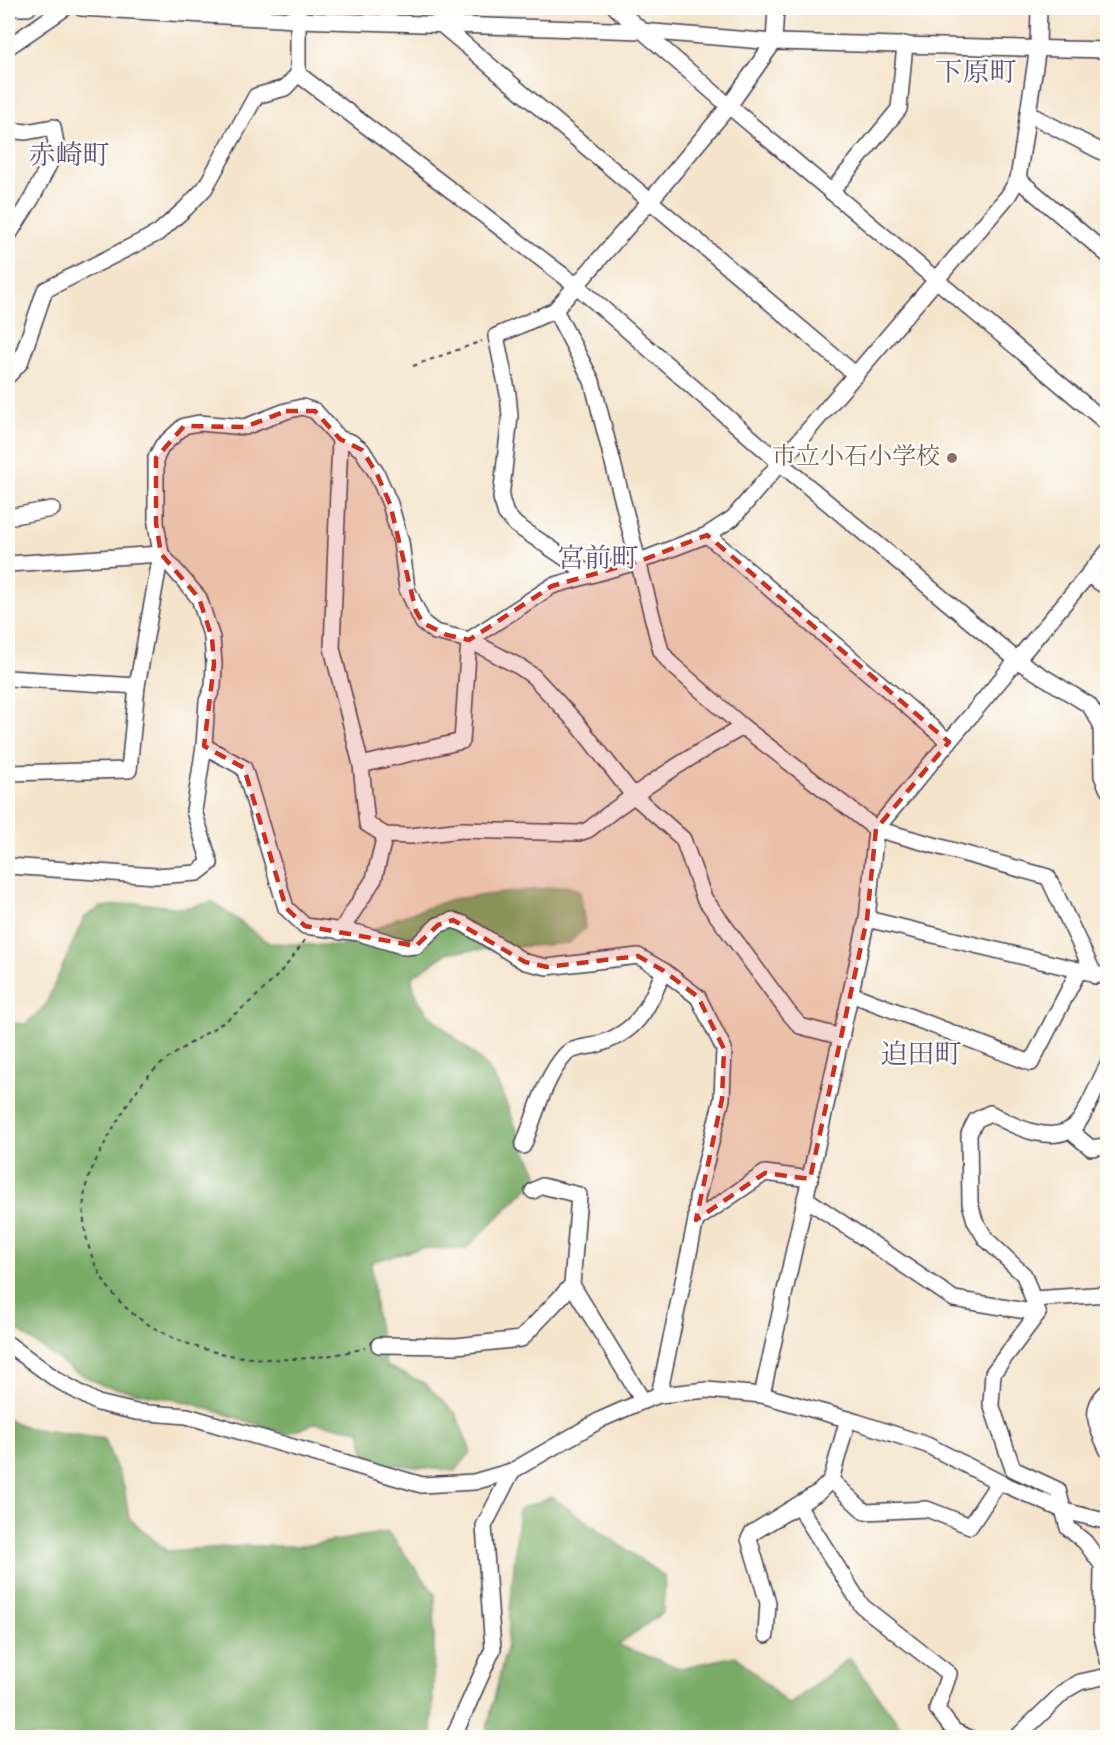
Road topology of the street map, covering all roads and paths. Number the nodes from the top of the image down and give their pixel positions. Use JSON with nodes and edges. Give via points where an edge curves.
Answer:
{"nodes":[{"id":1,"x":8,"y":8,"type":"edge"},
{"id":2,"x":28,"y":8,"type":"edge"},
{"id":3,"x":66,"y":8,"type":"edge"},
{"id":4,"x":81,"y":8,"type":"edge"},
{"id":5,"x":616,"y":8,"type":"edge"},
{"id":6,"x":776,"y":8,"type":"edge"},
{"id":7,"x":1039,"y":8,"type":"edge"},
{"id":8,"x":296,"y":14,"type":"edge"},
{"id":9,"x":443,"y":26,"type":"junction"},
{"id":10,"x":642,"y":31,"type":"junction"},
{"id":11,"x":774,"y":42,"type":"junction"},
{"id":12,"x":905,"y":44,"type":"junction"},
{"id":13,"x":8,"y":47,"type":"edge"},
{"id":14,"x":1038,"y":47,"type":"junction"},
{"id":15,"x":1107,"y":50,"type":"edge"},
{"id":16,"x":298,"y":74,"type":"junction"},
{"id":17,"x":729,"y":106,"type":"junction"},
{"id":18,"x":1029,"y":114,"type":"junction"},
{"id":19,"x":8,"y":130,"type":"edge"},
{"id":20,"x":1107,"y":155,"type":"edge"},
{"id":21,"x":1018,"y":179,"type":"junction"},
{"id":22,"x":831,"y":192,"type":"junction"},
{"id":23,"x":650,"y":201,"type":"junction"},
{"id":24,"x":8,"y":236,"type":"edge"},
{"id":25,"x":1107,"y":255,"type":"edge"},
{"id":26,"x":936,"y":279,"type":"junction"},
{"id":27,"x":577,"y":286,"type":"junction"},
{"id":28,"x":555,"y":310,"type":"junction"},
{"id":29,"x":496,"y":336,"type":"junction"},
{"id":30,"x":413,"y":366,"type":"dead end"},
{"id":31,"x":856,"y":375,"type":"junction"},
{"id":32,"x":8,"y":376,"type":"edge"},
{"id":33,"x":1107,"y":424,"type":"edge"},
{"id":34,"x":340,"y":439,"type":"junction"},
{"id":35,"x":780,"y":462,"type":"junction"},
{"id":36,"x":52,"y":508,"type":"dead end"},
{"id":37,"x":8,"y":517,"type":"edge"},
{"id":38,"x":707,"y":534,"type":"junction"},
{"id":39,"x":1107,"y":551,"type":"edge"},
{"id":40,"x":161,"y":554,"type":"junction"},
{"id":41,"x":640,"y":561,"type":"junction"},
{"id":42,"x":8,"y":564,"type":"edge"},
{"id":43,"x":589,"y":574,"type":"junction"},
{"id":44,"x":1088,"y":575,"type":"junction"},
{"id":45,"x":1107,"y":588,"type":"edge"},
{"id":46,"x":469,"y":640,"type":"junction"},
{"id":47,"x":1018,"y":661,"type":"junction"},
{"id":48,"x":8,"y":678,"type":"edge"},
{"id":49,"x":137,"y":686,"type":"junction"},
{"id":50,"x":743,"y":727,"type":"junction"},
{"id":51,"x":949,"y":742,"type":"junction"},
{"id":52,"x":204,"y":746,"type":"junction"},
{"id":53,"x":361,"y":765,"type":"junction"},
{"id":54,"x":8,"y":773,"type":"edge"},
{"id":55,"x":1107,"y":790,"type":"edge"},
{"id":56,"x":632,"y":794,"type":"junction"},
{"id":57,"x":876,"y":829,"type":"junction"},
{"id":58,"x":385,"y":835,"type":"junction"},
{"id":59,"x":8,"y":866,"type":"edge"},
{"id":60,"x":867,"y":919,"type":"junction"},
{"id":61,"x":313,"y":929,"type":"junction"},
{"id":62,"x":340,"y":932,"type":"junction"},
{"id":63,"x":664,"y":971,"type":"junction"},
{"id":64,"x":1078,"y":972,"type":"junction"},
{"id":65,"x":1101,"y":977,"type":"edge"},
{"id":66,"x":851,"y":994,"type":"junction"},
{"id":67,"x":842,"y":1037,"type":"junction"},
{"id":68,"x":1107,"y":1065,"type":"edge"},
{"id":69,"x":1069,"y":1130,"type":"junction"},
{"id":70,"x":1107,"y":1142,"type":"edge"},
{"id":71,"x":523,"y":1146,"type":"dead end"},
{"id":72,"x":810,"y":1179,"type":"junction"},
{"id":73,"x":533,"y":1191,"type":"dead end"},
{"id":74,"x":805,"y":1198,"type":"junction"},
{"id":75,"x":696,"y":1220,"type":"junction"},
{"id":76,"x":572,"y":1285,"type":"junction"},
{"id":77,"x":1107,"y":1294,"type":"edge"},
{"id":78,"x":1036,"y":1306,"type":"junction"},
{"id":79,"x":8,"y":1344,"type":"edge"},
{"id":80,"x":380,"y":1345,"type":"joint"},
{"id":81,"x":1107,"y":1390,"type":"edge"},
{"id":82,"x":659,"y":1395,"type":"junction"},
{"id":83,"x":762,"y":1395,"type":"junction"},
{"id":84,"x":642,"y":1401,"type":"junction"},
{"id":85,"x":848,"y":1419,"type":"junction"},
{"id":86,"x":1107,"y":1451,"type":"edge"},
{"id":87,"x":512,"y":1471,"type":"junction"},
{"id":88,"x":831,"y":1480,"type":"junction"},
{"id":89,"x":999,"y":1482,"type":"junction"},
{"id":90,"x":798,"y":1505,"type":"junction"},
{"id":91,"x":1065,"y":1511,"type":"junction"},
{"id":92,"x":1107,"y":1522,"type":"edge"},
{"id":93,"x":766,"y":1635,"type":"dead end"},
{"id":94,"x":1107,"y":1660,"type":"edge"},
{"id":95,"x":1107,"y":1676,"type":"edge"},
{"id":96,"x":453,"y":1737,"type":"edge"},
{"id":97,"x":970,"y":1737,"type":"edge"},
{"id":98,"x":1016,"y":1737,"type":"edge"}],
"edges":[{"from":1,"to":2,"type":"street"},
{"from":3,"to":13,"type":"street"},
{"from":4,"to":8,"type":"street"},
{"from":5,"to":10,"type":"street"},
{"from":6,"to":11,"type":"street"},
{"from":7,"to":14,"type":"street"},
{"from":8,"to":9,"type":"street"},
{"from":8,"to":16,"type":"street"},
{"from":9,"to":10,"type":"street"},
{"from":9,"to":23,"type":"street"},
{"from":10,"to":11,"type":"street"},
{"from":10,"to":17,"type":"street"},
{"from":11,"to":12,"type":"street"},
{"from":11,"to":17,"type":"street"},
{"from":12,"to":14,"type":"street"},
{"from":12,"to":22,"type":"street","via":[[899,109]]},
{"from":14,"to":15,"type":"street"},
{"from":14,"to":18,"type":"street"},
{"from":16,"to":27,"type":"street"},
{"from":16,"to":32,"type":"street","via":[[285,88],[256,96],[204,188],[158,233],[45,290],[20,363]]},
{"from":17,"to":22,"type":"street"},
{"from":17,"to":23,"type":"street"},
{"from":18,"to":20,"type":"street"},
{"from":18,"to":21,"type":"street"},
{"from":19,"to":24,"type":"street","via":[[26,132],[53,127],[57,149]]},
{"from":21,"to":25,"type":"street"},
{"from":21,"to":26,"type":"street","via":[[1008,196]]},
{"from":22,"to":26,"type":"street"},
{"from":23,"to":27,"type":"street"},
{"from":23,"to":31,"type":"street"},
{"from":26,"to":31,"type":"street"},
{"from":26,"to":33,"type":"street"},
{"from":27,"to":28,"type":"street"},
{"from":27,"to":35,"type":"street"},
{"from":28,"to":29,"type":"street"},
{"from":28,"to":41,"type":"street","via":[[592,381]]},
{"from":29,"to":30,"type":"path"},
{"from":29,"to":43,"type":"street","via":[[510,416],[501,498],[506,514],[516,525]]},
{"from":31,"to":35,"type":"street"},
{"from":34,"to":40,"type":"street","via":[[315,411],[302,407],[245,427],[199,423],[184,426],[162,446],[156,458],[156,523]]},
{"from":34,"to":46,"type":"street","via":[[362,450],[377,474],[401,542],[408,589],[423,623],[435,632]]},
{"from":34,"to":53,"type":"street","via":[[332,648]]},
{"from":35,"to":38,"type":"street","via":[[733,518]]},
{"from":35,"to":47,"type":"street"},
{"from":36,"to":37,"type":"street"},
{"from":38,"to":41,"type":"street"},
{"from":38,"to":51,"type":"street"},
{"from":39,"to":44,"type":"street"},
{"from":40,"to":42,"type":"street"},
{"from":40,"to":49,"type":"street"},
{"from":40,"to":52,"type":"street","via":[[200,598],[212,638],[213,687],[207,701]]},
{"from":41,"to":43,"type":"street"},
{"from":41,"to":50,"type":"street","via":[[661,651]]},
{"from":43,"to":46,"type":"street","via":[[552,586]]},
{"from":44,"to":45,"type":"street"},
{"from":44,"to":47,"type":"street"},
{"from":46,"to":53,"type":"street","via":[[462,741]]},
{"from":46,"to":56,"type":"street","via":[[533,676],[577,723]]},
{"from":47,"to":51,"type":"street"},
{"from":47,"to":55,"type":"street","via":[[1089,705],[1101,724],[1102,776]]},
{"from":48,"to":49,"type":"street"},
{"from":49,"to":54,"type":"street","via":[[129,770]]},
{"from":50,"to":56,"type":"street"},
{"from":50,"to":57,"type":"street"},
{"from":51,"to":57,"type":"street"},
{"from":52,"to":59,"type":"street","via":[[194,811],[210,863],[197,873],[156,876]]},
{"from":52,"to":61,"type":"street","via":[[244,768],[286,908],[304,926]]},
{"from":53,"to":58,"type":"street","via":[[366,824]]},
{"from":56,"to":58,"type":"street","via":[[588,830],[579,832],[462,830]]},
{"from":56,"to":67,"type":"street","via":[[683,839],[704,898],[800,1026]]},
{"from":57,"to":60,"type":"street"},
{"from":57,"to":65,"type":"street","via":[[1048,877]]},
{"from":58,"to":62,"type":"street","via":[[374,879]]},
{"from":60,"to":64,"type":"street"},
{"from":60,"to":66,"type":"street"},
{"from":61,"to":62,"type":"street"},
{"from":61,"to":80,"type":"path","via":[[289,964],[251,1002],[172,1056],[150,1074],[133,1097],[102,1148],[85,1190],[86,1239],[97,1270],[132,1315],[192,1346],[245,1358],[278,1359],[330,1358]]},
{"from":62,"to":63,"type":"street","via":[[416,946],[438,925],[453,920],[525,962],[546,967],[638,956]]},
{"from":63,"to":71,"type":"street","via":[[646,1012],[629,1032],[568,1052],[554,1070]]},
{"from":63,"to":75,"type":"street","via":[[698,997],[724,1049],[722,1099],[697,1198]]},
{"from":64,"to":65,"type":"street"},
{"from":64,"to":66,"type":"street","via":[[1031,1063]]},
{"from":66,"to":67,"type":"street"},
{"from":67,"to":72,"type":"street"},
{"from":68,"to":69,"type":"street","via":[[1079,1121]]},
{"from":69,"to":70,"type":"street","via":[[1090,1148],[1105,1146]]},
{"from":69,"to":78,"type":"street","via":[[1055,1134],[1031,1132],[990,1113],[976,1120],[969,1134],[970,1203],[975,1221],[986,1239],[1024,1275]]},
{"from":72,"to":74,"type":"street"},
{"from":72,"to":75,"type":"street","via":[[765,1173]]},
{"from":73,"to":76,"type":"street","via":[[542,1186],[579,1195]]},
{"from":74,"to":78,"type":"street","via":[[954,1299]]},
{"from":74,"to":83,"type":"street"},
{"from":75,"to":82,"type":"street"},
{"from":76,"to":80,"type":"street","via":[[521,1339],[456,1346]]},
{"from":76,"to":84,"type":"street"},
{"from":77,"to":78,"type":"street"},
{"from":78,"to":91,"type":"street","via":[[993,1373],[991,1404],[1013,1468],[1058,1490]]},
{"from":79,"to":87,"type":"street","via":[[57,1380],[98,1403],[136,1412],[187,1416],[422,1485],[474,1482]]},
{"from":81,"to":86,"type":"street","via":[[1095,1407],[1095,1425]]},
{"from":82,"to":83,"type":"street","via":[[706,1390]]},
{"from":82,"to":84,"type":"street"},
{"from":83,"to":85,"type":"street"},
{"from":84,"to":87,"type":"street","via":[[602,1419]]},
{"from":85,"to":88,"type":"street"},
{"from":85,"to":89,"type":"street","via":[[927,1445]]},
{"from":87,"to":96,"type":"street","via":[[484,1526],[493,1649]]},
{"from":88,"to":89,"type":"street","via":[[865,1512],[927,1509],[970,1526]]},
{"from":88,"to":90,"type":"street"},
{"from":89,"to":91,"type":"street"},
{"from":90,"to":93,"type":"street","via":[[748,1539],[768,1603]]},
{"from":90,"to":97,"type":"street","via":[[862,1606],[949,1674],[937,1709],[954,1731]]},
{"from":91,"to":92,"type":"street"},
{"from":91,"to":94,"type":"street","via":[[1068,1528],[1085,1542],[1102,1565],[1101,1632]]},
{"from":95,"to":98,"type":"street","via":[[1080,1682],[1066,1690]]}]}
